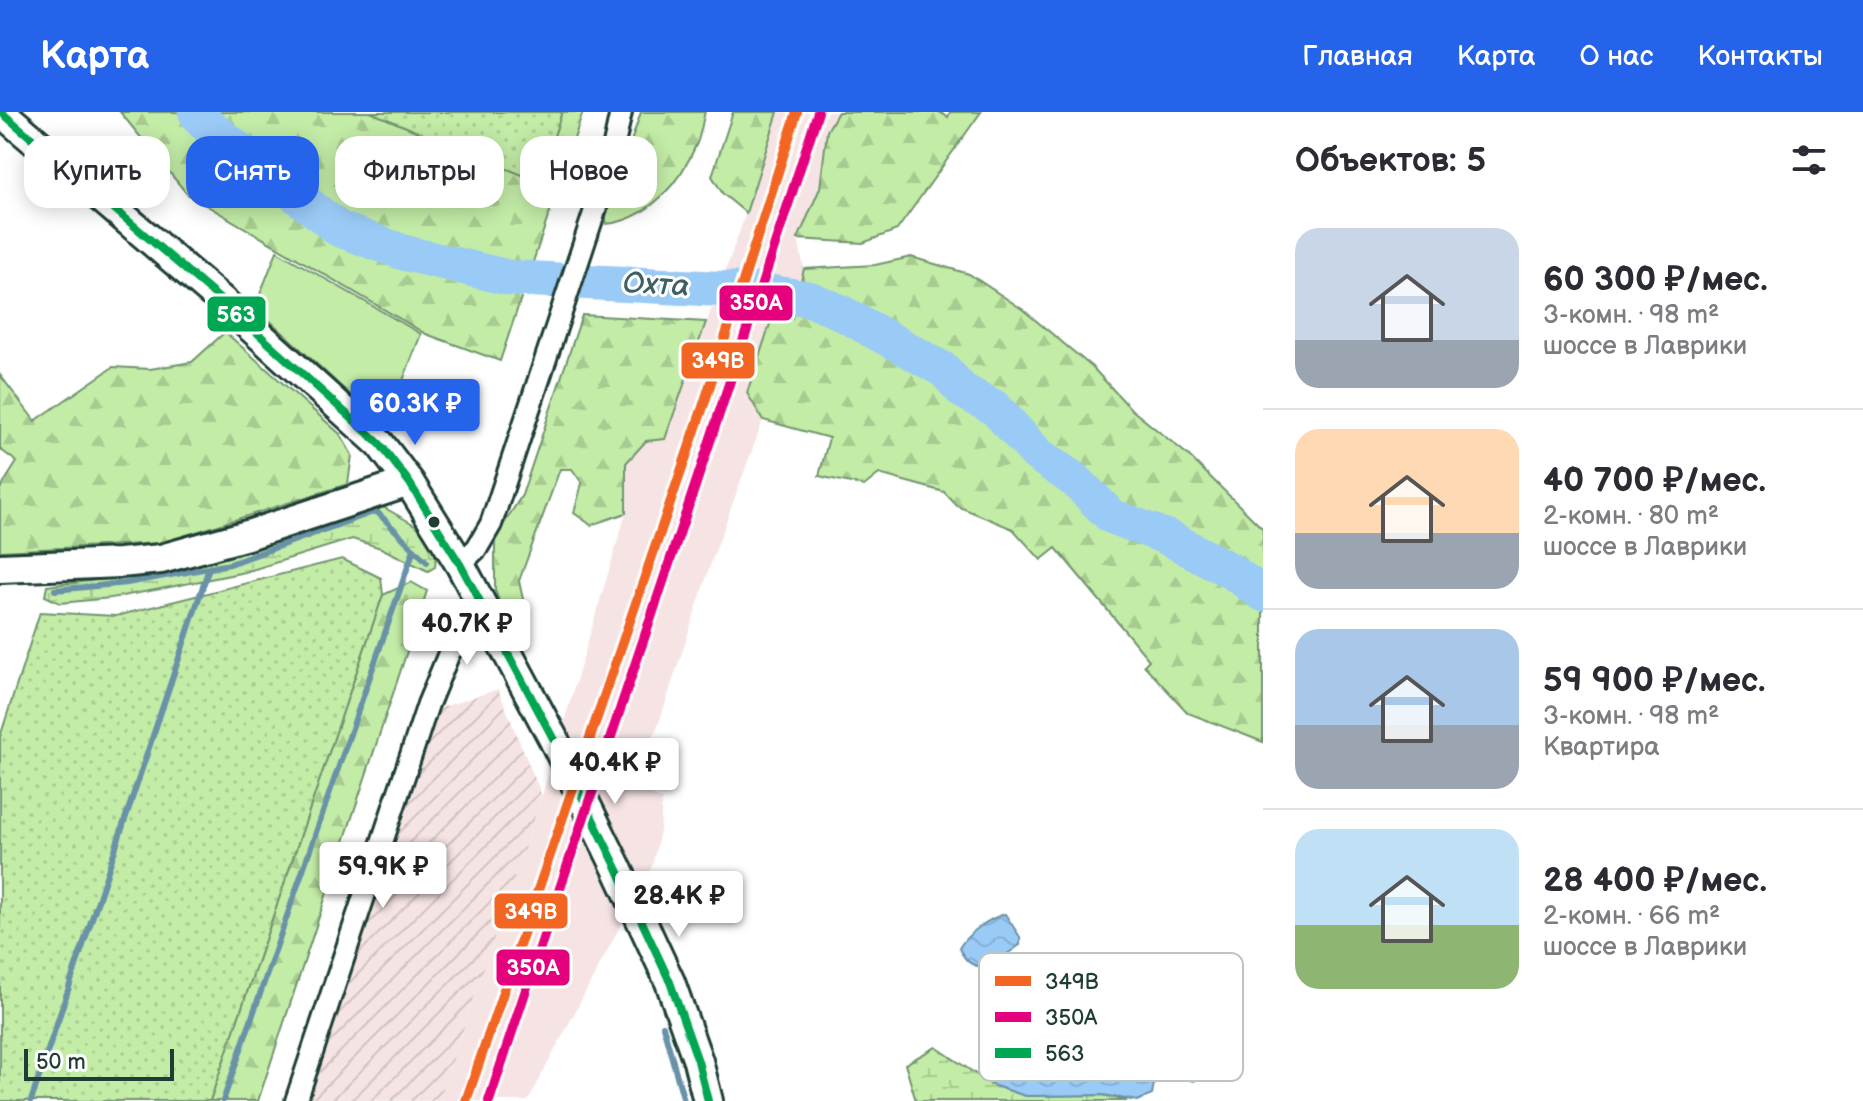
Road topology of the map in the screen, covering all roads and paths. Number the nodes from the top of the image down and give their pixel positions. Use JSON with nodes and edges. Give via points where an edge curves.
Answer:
{"nodes":[{"id":1,"x":1,"y":112,"type":"edge"},
{"id":2,"x":621,"y":112,"type":"edge"},
{"id":3,"x":409,"y":482,"type":"junction"},
{"id":4,"x":460,"y":564,"type":"junction"},
{"id":5,"x":6,"y":568,"type":"edge"},
{"id":6,"x":486,"y":616,"type":"junction"},
{"id":7,"x":296,"y":1101,"type":"edge"},
{"id":8,"x":708,"y":1101,"type":"edge"}],
"edges":[{"from":1,"to":3,"type":"street","via":[[301,372],[380,444]]},
{"from":2,"to":4,"type":"street","via":[[609,168],[491,524]]},
{"from":3,"to":4,"type":"street"},
{"from":3,"to":5,"type":"street","via":[[161,559]]},
{"from":4,"to":6,"type":"street"},
{"from":6,"to":7,"type":"street","via":[[450,651],[428,704]]},
{"from":6,"to":8,"type":"street","via":[[554,740],[670,982]]}]}
